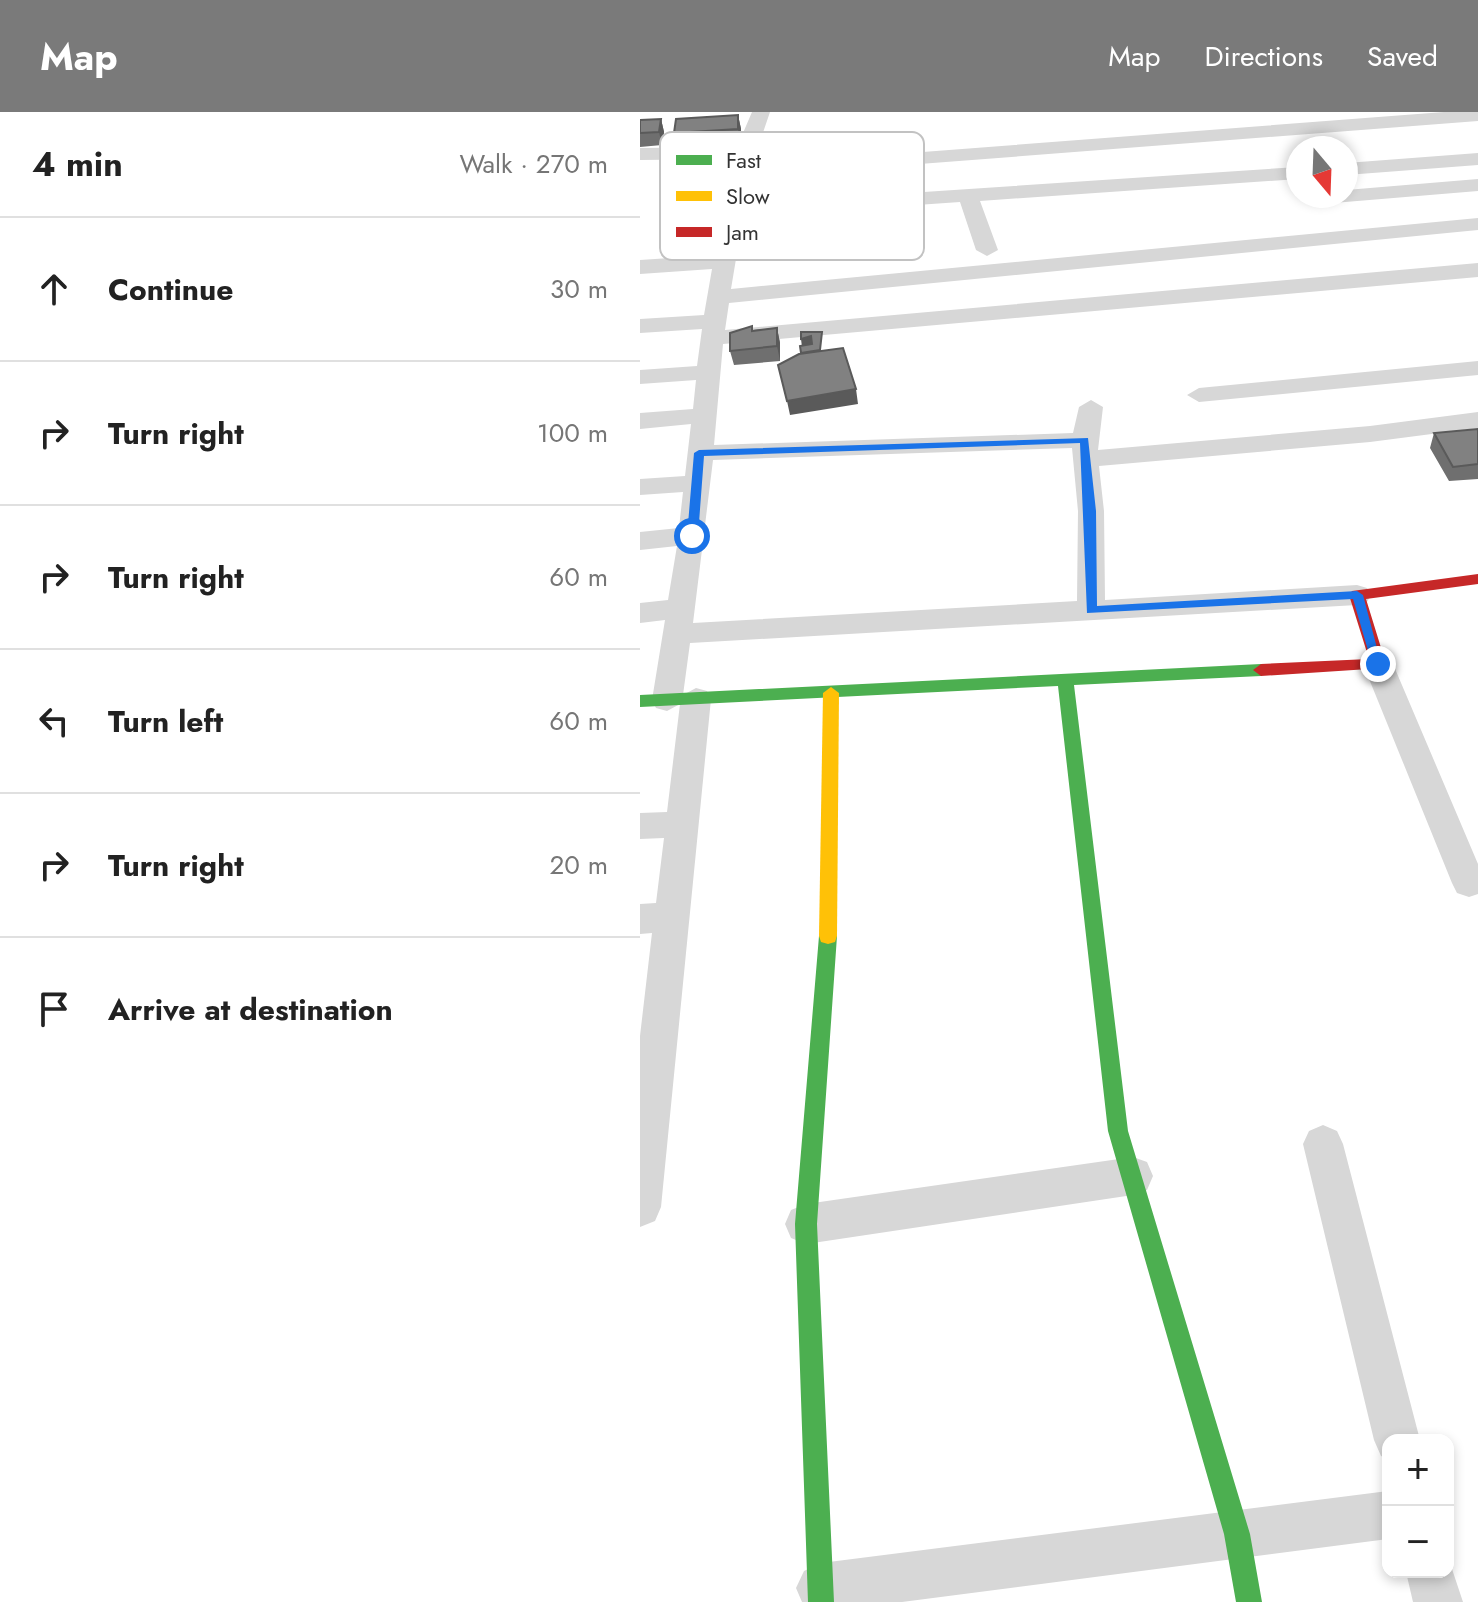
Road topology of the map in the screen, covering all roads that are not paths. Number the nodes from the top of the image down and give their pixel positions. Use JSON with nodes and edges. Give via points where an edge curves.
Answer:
{"nodes":[{"id":1,"x":761,"y":112,"type":"edge"},
{"id":2,"x":1478,"y":115,"type":"edge"},
{"id":3,"x":753,"y":132,"type":"edge"},
{"id":4,"x":1005,"y":151,"type":"junction"},
{"id":5,"x":924,"y":154,"type":"edge"},
{"id":6,"x":1478,"y":159,"type":"edge"},
{"id":7,"x":1358,"y":168,"type":"edge"},
{"id":8,"x":1286,"y":174,"type":"edge"},
{"id":9,"x":1478,"y":185,"type":"edge"},
{"id":10,"x":1019,"y":191,"type":"junction"},
{"id":11,"x":968,"y":194,"type":"junction"},
{"id":12,"x":1358,"y":195,"type":"edge"},
{"id":13,"x":924,"y":197,"type":"edge"},
{"id":14,"x":1478,"y":224,"type":"edge"},
{"id":15,"x":987,"y":250,"type":"dead end"},
{"id":16,"x":727,"y":261,"type":"joint"},
{"id":17,"x":640,"y":267,"type":"edge"},
{"id":18,"x":1478,"y":270,"type":"edge"},
{"id":19,"x":716,"y":319,"type":"junction"},
{"id":20,"x":640,"y":326,"type":"edge"},
{"id":21,"x":1478,"y":368,"type":"edge"},
{"id":22,"x":711,"y":372,"type":"junction"},
{"id":23,"x":640,"y":377,"type":"edge"},
{"id":24,"x":1199,"y":395,"type":"dead end"},
{"id":25,"x":1091,"y":407,"type":"dead end"},
{"id":26,"x":705,"y":415,"type":"junction"},
{"id":27,"x":1478,"y":420,"type":"edge"},
{"id":28,"x":640,"y":421,"type":"edge"},
{"id":29,"x":1085,"y":449,"type":"junction"},
{"id":30,"x":699,"y":453,"type":"junction"},
{"id":31,"x":695,"y":483,"type":"junction"},
{"id":32,"x":640,"y":487,"type":"edge"},
{"id":33,"x":692,"y":536,"type":"junction"},
{"id":34,"x":640,"y":541,"type":"edge"},
{"id":35,"x":1478,"y":579,"type":"edge"},
{"id":36,"x":1357,"y":595,"type":"junction"},
{"id":37,"x":1091,"y":610,"type":"junction"},
{"id":38,"x":640,"y":613,"type":"edge"},
{"id":39,"x":679,"y":621,"type":"junction"},
{"id":40,"x":1378,"y":664,"type":"junction"},
{"id":41,"x":1066,"y":682,"type":"junction"},
{"id":42,"x":831,"y":693,"type":"junction"},
{"id":43,"x":681,"y":700,"type":"junction"},
{"id":44,"x":640,"y":701,"type":"edge"},
{"id":45,"x":682,"y":824,"type":"junction"},
{"id":46,"x":640,"y":826,"type":"edge"},
{"id":47,"x":1469,"y":883,"type":"dead end"},
{"id":48,"x":656,"y":918,"type":"edge"},
{"id":49,"x":650,"y":1016,"type":"edge"},
{"id":50,"x":1323,"y":1144,"type":"dead end"},
{"id":51,"x":1133,"y":1176,"type":"junction"},
{"id":52,"x":640,"y":1207,"type":"edge"},
{"id":53,"x":806,"y":1224,"type":"junction"},
{"id":54,"x":1396,"y":1434,"type":"edge"},
{"id":55,"x":1382,"y":1516,"type":"edge"},
{"id":56,"x":1237,"y":1534,"type":"junction"},
{"id":57,"x":1432,"y":1578,"type":"edge"},
{"id":58,"x":821,"y":1595,"type":"edge"},
{"id":59,"x":1249,"y":1602,"type":"edge"},
{"id":60,"x":1438,"y":1602,"type":"edge"}],
"edges":[{"from":1,"to":3,"type":"street"},
{"from":2,"to":4,"type":"street"},
{"from":4,"to":5,"type":"street"},
{"from":4,"to":10,"type":"street"},
{"from":6,"to":7,"type":"street"},
{"from":8,"to":10,"type":"street"},
{"from":9,"to":12,"type":"street"},
{"from":10,"to":11,"type":"street"},
{"from":11,"to":13,"type":"street"},
{"from":11,"to":15,"type":"street"},
{"from":14,"to":19,"type":"street"},
{"from":16,"to":17,"type":"street"},
{"from":16,"to":19,"type":"street"},
{"from":18,"to":19,"type":"street"},
{"from":19,"to":20,"type":"street"},
{"from":19,"to":22,"type":"street"},
{"from":21,"to":24,"type":"street"},
{"from":22,"to":23,"type":"street"},
{"from":22,"to":26,"type":"street"},
{"from":25,"to":29,"type":"street"},
{"from":26,"to":28,"type":"street"},
{"from":26,"to":30,"type":"street"},
{"from":27,"to":29,"type":"street","via":[[1370,434]]},
{"from":29,"to":30,"type":"street"},
{"from":29,"to":37,"type":"street"},
{"from":30,"to":31,"type":"street"},
{"from":31,"to":32,"type":"street"},
{"from":31,"to":33,"type":"street"},
{"from":33,"to":34,"type":"street"},
{"from":33,"to":39,"type":"street"},
{"from":35,"to":36,"type":"street"},
{"from":36,"to":37,"type":"street"},
{"from":36,"to":40,"type":"street"},
{"from":37,"to":39,"type":"street"},
{"from":38,"to":39,"type":"street"},
{"from":39,"to":43,"type":"street"},
{"from":40,"to":41,"type":"street"},
{"from":40,"to":47,"type":"street"},
{"from":41,"to":42,"type":"street"},
{"from":41,"to":51,"type":"street","via":[[1118,1131]]},
{"from":42,"to":43,"type":"street"},
{"from":42,"to":53,"type":"street","via":[[831,903]]},
{"from":43,"to":44,"type":"street"},
{"from":43,"to":45,"type":"street"},
{"from":45,"to":46,"type":"street"},
{"from":45,"to":48,"type":"street"},
{"from":48,"to":49,"type":"street"},
{"from":49,"to":52,"type":"street"},
{"from":50,"to":54,"type":"street"},
{"from":51,"to":53,"type":"street"},
{"from":51,"to":56,"type":"street"},
{"from":53,"to":58,"type":"street"},
{"from":55,"to":56,"type":"street"},
{"from":56,"to":58,"type":"street"},
{"from":56,"to":59,"type":"street"},
{"from":57,"to":60,"type":"street"}]}
